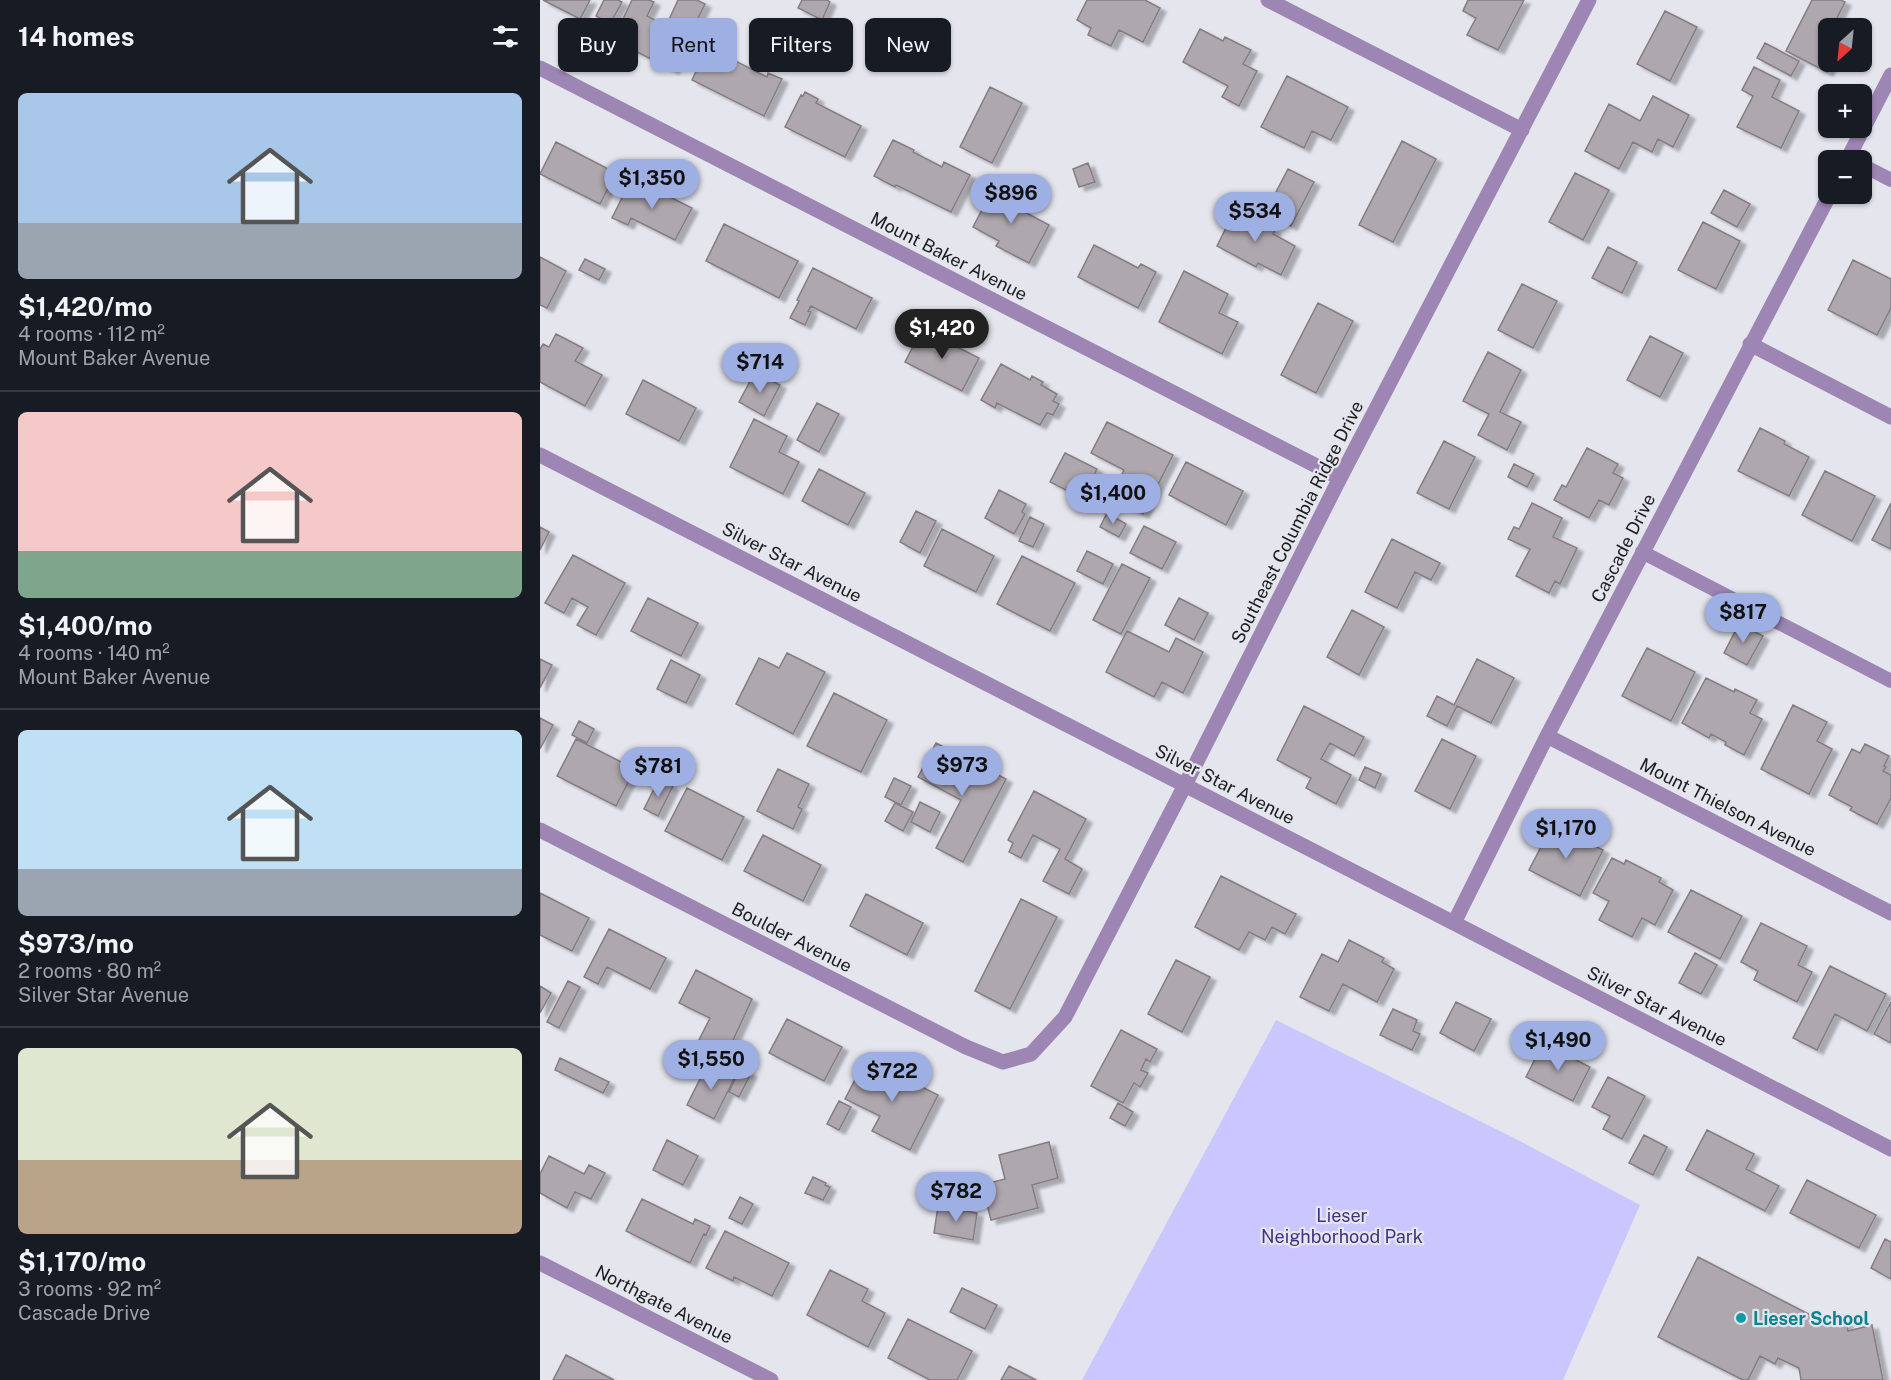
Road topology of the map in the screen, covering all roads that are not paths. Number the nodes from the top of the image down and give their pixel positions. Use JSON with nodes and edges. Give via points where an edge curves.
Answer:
{"nodes":[{"id":1,"x":1268,"y":0,"type":"edge"},
{"id":2,"x":1589,"y":0,"type":"edge"},
{"id":3,"x":540,"y":68,"type":"edge"},
{"id":4,"x":1891,"y":75,"type":"edge"},
{"id":5,"x":1522,"y":130,"type":"junction"},
{"id":6,"x":1858,"y":150,"type":"edge"},
{"id":7,"x":1872,"y":170,"type":"edge"},
{"id":8,"x":1891,"y":180,"type":"edge"},
{"id":9,"x":1825,"y":204,"type":"edge"},
{"id":10,"x":1750,"y":344,"type":"junction"},
{"id":11,"x":1891,"y":417,"type":"edge"},
{"id":12,"x":540,"y":455,"type":"edge"},
{"id":13,"x":1340,"y":478,"type":"junction"},
{"id":14,"x":1642,"y":552,"type":"junction"},
{"id":15,"x":1891,"y":681,"type":"edge"},
{"id":16,"x":1547,"y":736,"type":"junction"},
{"id":17,"x":1185,"y":785,"type":"junction"},
{"id":18,"x":540,"y":830,"type":"edge"},
{"id":19,"x":1891,"y":913,"type":"edge"},
{"id":20,"x":1454,"y":923,"type":"junction"},
{"id":21,"x":1031,"y":1054,"type":"joint"},
{"id":22,"x":1891,"y":1149,"type":"edge"},
{"id":23,"x":540,"y":1263,"type":"edge"},
{"id":24,"x":771,"y":1380,"type":"edge"}],
"edges":[{"from":1,"to":5,"type":"street"},
{"from":2,"to":5,"type":"street","name":"Southeast Columbia Ridge Drive"},
{"from":3,"to":13,"type":"street","name":"Mount Baker Avenue"},
{"from":4,"to":6,"type":"street"},
{"from":5,"to":13,"type":"street","name":"Southeast Columbia Ridge Drive"},
{"from":7,"to":8,"type":"lane"},
{"from":9,"to":10,"type":"street","name":"Cascade Drive"},
{"from":10,"to":11,"type":"street"},
{"from":10,"to":14,"type":"street","name":"Cascade Drive"},
{"from":12,"to":17,"type":"street","name":"Silver Star Avenue"},
{"from":13,"to":17,"type":"street","name":"Southeast Columbia Ridge Drive"},
{"from":14,"to":15,"type":"lane"},
{"from":14,"to":16,"type":"street","name":"Cascade Drive"},
{"from":16,"to":19,"type":"street","name":"Mount Thielson Avenue"},
{"from":16,"to":20,"type":"street","name":"Cascade Drive"},
{"from":17,"to":20,"type":"street","name":"Silver Star Avenue"},
{"from":17,"to":21,"type":"street","name":"Southeast Columbia Ridge Drive","via":[[1065,1017]]},
{"from":18,"to":21,"type":"street","name":"Boulder Avenue","via":[[966,1047],[1003,1062]]},
{"from":20,"to":22,"type":"street","name":"Silver Star Avenue"},
{"from":23,"to":24,"type":"street","name":"Northgate Avenue"}]}
